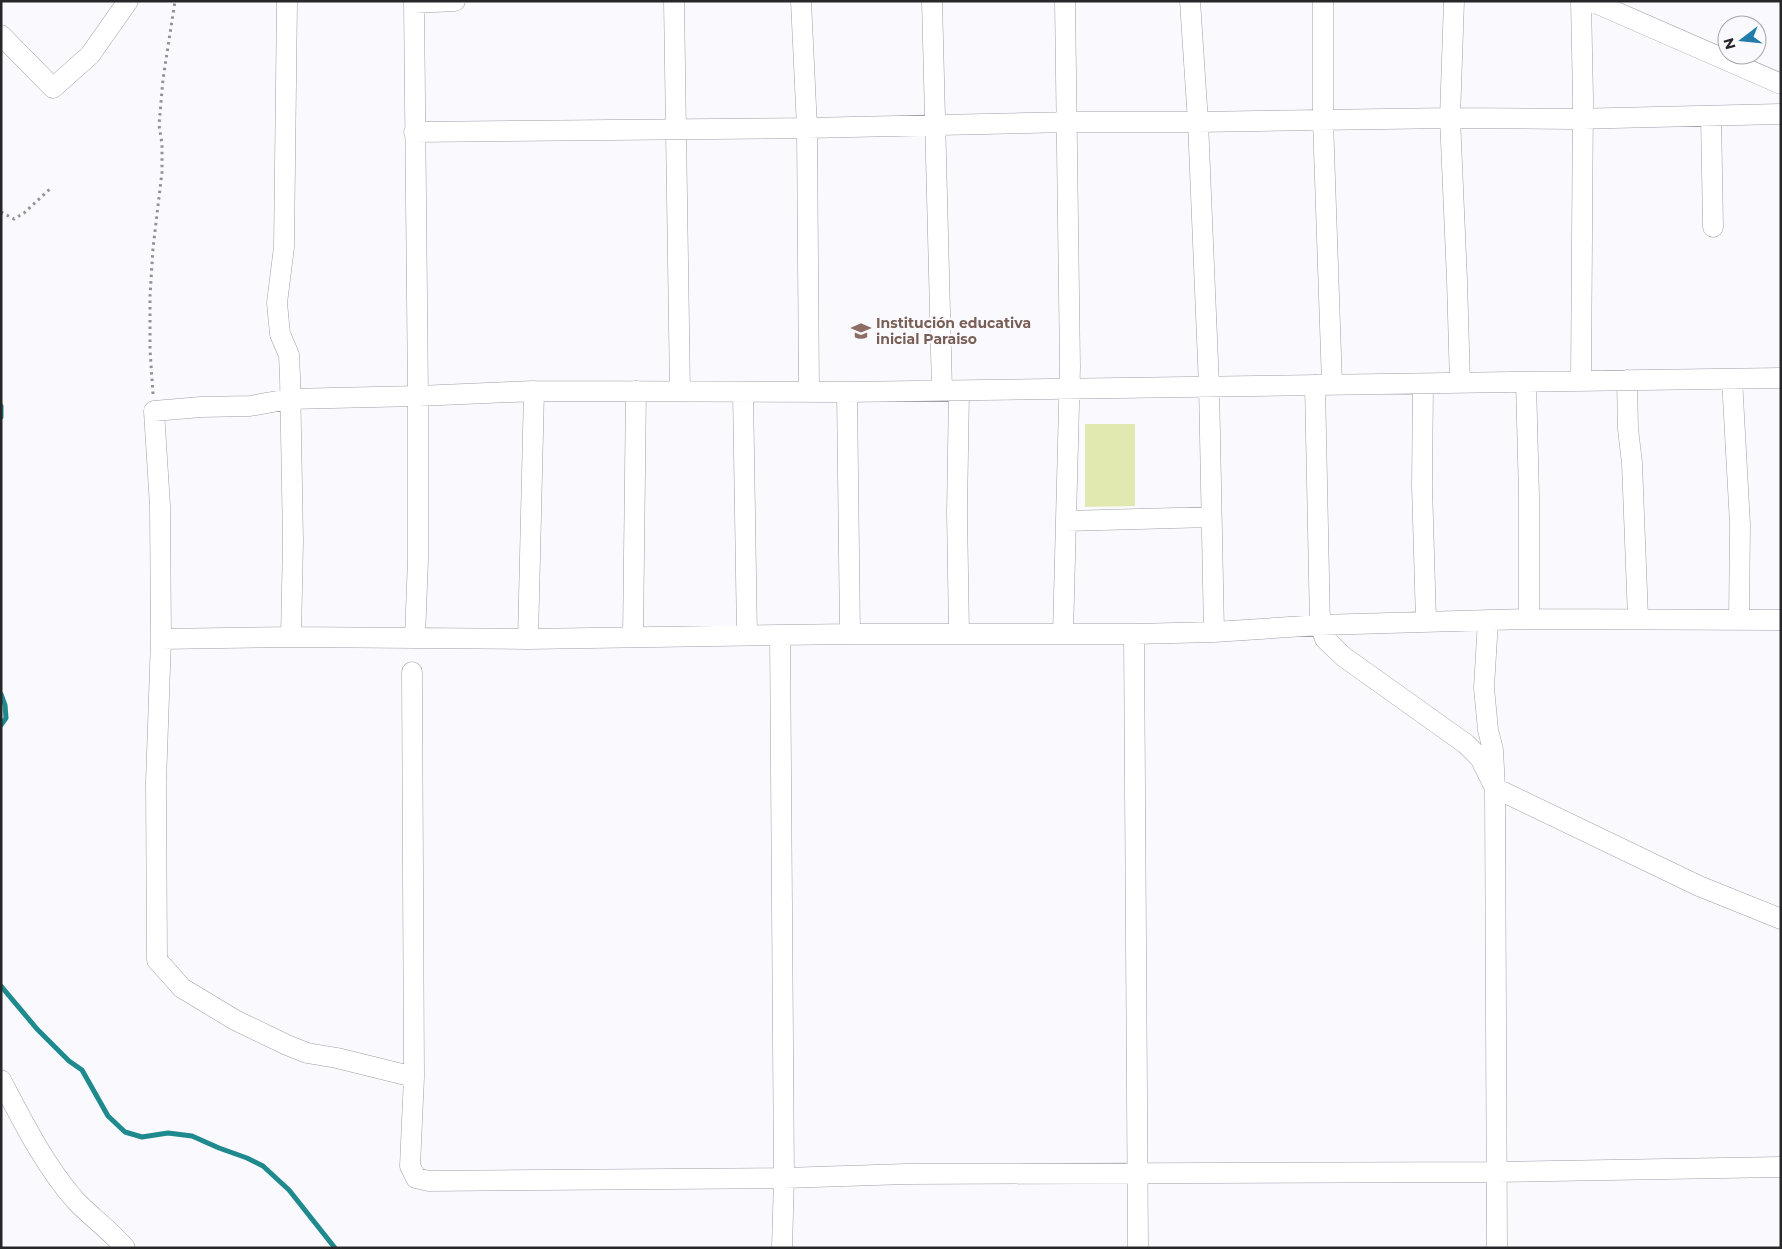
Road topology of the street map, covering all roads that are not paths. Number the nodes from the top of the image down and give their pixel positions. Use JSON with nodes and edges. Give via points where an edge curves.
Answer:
{"nodes":[{"id":1,"x":128,"y":1,"type":"edge"},
{"id":2,"x":288,"y":1,"type":"edge"},
{"id":3,"x":455,"y":1,"type":"edge"},
{"id":4,"x":674,"y":1,"type":"edge"},
{"id":5,"x":801,"y":1,"type":"edge"},
{"id":6,"x":932,"y":1,"type":"edge"},
{"id":7,"x":1065,"y":1,"type":"edge"},
{"id":8,"x":1190,"y":1,"type":"edge"},
{"id":9,"x":1323,"y":1,"type":"edge"},
{"id":10,"x":1454,"y":1,"type":"edge"},
{"id":11,"x":1581,"y":1,"type":"edge"},
{"id":12,"x":1590,"y":1,"type":"edge"},
{"id":13,"x":414,"y":2,"type":"edge"},
{"id":14,"x":1,"y":35,"type":"edge"},
{"id":15,"x":1781,"y":84,"type":"edge"},
{"id":16,"x":1781,"y":114,"type":"edge"},
{"id":17,"x":1712,"y":116,"type":"junction"},
{"id":18,"x":1450,"y":118,"type":"junction"},
{"id":19,"x":1582,"y":118,"type":"junction"},
{"id":20,"x":1323,"y":120,"type":"junction"},
{"id":21,"x":1068,"y":122,"type":"junction"},
{"id":22,"x":1198,"y":122,"type":"junction"},
{"id":23,"x":935,"y":124,"type":"junction"},
{"id":24,"x":807,"y":128,"type":"junction"},
{"id":25,"x":676,"y":129,"type":"junction"},
{"id":26,"x":414,"y":132,"type":"junction"},
{"id":27,"x":1712,"y":227,"type":"dead end"},
{"id":28,"x":1781,"y":378,"type":"edge"},
{"id":29,"x":1732,"y":379,"type":"junction"},
{"id":30,"x":1627,"y":380,"type":"junction"},
{"id":31,"x":1581,"y":381,"type":"junction"},
{"id":32,"x":1526,"y":382,"type":"junction"},
{"id":33,"x":1460,"y":383,"type":"junction"},
{"id":34,"x":1422,"y":384,"type":"junction"},
{"id":35,"x":1324,"y":385,"type":"junction"},
{"id":36,"x":1209,"y":386,"type":"junction"},
{"id":37,"x":1068,"y":388,"type":"junction"},
{"id":38,"x":951,"y":390,"type":"junction"},
{"id":39,"x":534,"y":391,"type":"junction"},
{"id":40,"x":636,"y":391,"type":"junction"},
{"id":41,"x":680,"y":391,"type":"junction"},
{"id":42,"x":743,"y":392,"type":"junction"},
{"id":43,"x":809,"y":392,"type":"junction"},
{"id":44,"x":847,"y":392,"type":"junction"},
{"id":45,"x":418,"y":396,"type":"junction"},
{"id":46,"x":290,"y":399,"type":"junction"},
{"id":47,"x":1211,"y":517,"type":"junction"},
{"id":48,"x":1066,"y":521,"type":"junction"},
{"id":49,"x":1529,"y":618,"type":"junction"},
{"id":50,"x":1638,"y":618,"type":"junction"},
{"id":51,"x":1488,"y":620,"type":"junction"},
{"id":52,"x":1740,"y":620,"type":"junction"},
{"id":53,"x":1781,"y":620,"type":"edge"},
{"id":54,"x":1426,"y":621,"type":"junction"},
{"id":55,"x":1320,"y":625,"type":"junction"},
{"id":56,"x":1214,"y":632,"type":"junction"},
{"id":57,"x":959,"y":633,"type":"junction"},
{"id":58,"x":780,"y":634,"type":"junction"},
{"id":59,"x":850,"y":634,"type":"junction"},
{"id":60,"x":1063,"y":634,"type":"junction"},
{"id":61,"x":1134,"y":634,"type":"junction"},
{"id":62,"x":747,"y":635,"type":"junction"},
{"id":63,"x":291,"y":637,"type":"junction"},
{"id":64,"x":415,"y":637,"type":"junction"},
{"id":65,"x":633,"y":637,"type":"junction"},
{"id":66,"x":161,"y":639,"type":"junction"},
{"id":67,"x":528,"y":639,"type":"junction"},
{"id":68,"x":412,"y":672,"type":"dead end"},
{"id":69,"x":1495,"y":788,"type":"junction"},
{"id":70,"x":1781,"y":919,"type":"edge"},
{"id":71,"x":414,"y":1077,"type":"junction"},
{"id":72,"x":1,"y":1080,"type":"edge"},
{"id":73,"x":1781,"y":1167,"type":"edge"},
{"id":74,"x":1496,"y":1172,"type":"junction"},
{"id":75,"x":1137,"y":1173,"type":"junction"},
{"id":76,"x":784,"y":1178,"type":"junction"},
{"id":77,"x":125,"y":1248,"type":"edge"},
{"id":78,"x":782,"y":1248,"type":"edge"},
{"id":79,"x":1138,"y":1248,"type":"edge"},
{"id":80,"x":1497,"y":1248,"type":"edge"}],
"edges":[{"from":1,"to":14,"type":"street","via":[[90,55],[53,88]]},
{"from":2,"to":46,"type":"street","via":[[284,247],[277,303],[280,334],[289,355]]},
{"from":3,"to":13,"type":"street"},
{"from":4,"to":25,"type":"street"},
{"from":5,"to":24,"type":"street"},
{"from":6,"to":23,"type":"street"},
{"from":7,"to":21,"type":"street"},
{"from":8,"to":22,"type":"street"},
{"from":9,"to":20,"type":"street"},
{"from":10,"to":18,"type":"street"},
{"from":11,"to":19,"type":"street"},
{"from":12,"to":15,"type":"street"},
{"from":13,"to":26,"type":"street"},
{"from":16,"to":17,"type":"street"},
{"from":17,"to":19,"type":"street"},
{"from":17,"to":27,"type":"street"},
{"from":18,"to":19,"type":"street"},
{"from":18,"to":20,"type":"street"},
{"from":18,"to":33,"type":"street"},
{"from":19,"to":31,"type":"street"},
{"from":20,"to":22,"type":"street"},
{"from":20,"to":35,"type":"street"},
{"from":21,"to":22,"type":"street"},
{"from":21,"to":23,"type":"street"},
{"from":21,"to":37,"type":"street"},
{"from":22,"to":36,"type":"street"},
{"from":23,"to":24,"type":"street"},
{"from":23,"to":38,"type":"street"},
{"from":24,"to":25,"type":"street"},
{"from":24,"to":43,"type":"street"},
{"from":25,"to":26,"type":"street"},
{"from":25,"to":41,"type":"street"},
{"from":26,"to":45,"type":"street"},
{"from":28,"to":29,"type":"street"},
{"from":29,"to":30,"type":"street"},
{"from":29,"to":52,"type":"street","via":[[1740,524]]},
{"from":30,"to":31,"type":"street"},
{"from":30,"to":50,"type":"street"},
{"from":31,"to":32,"type":"street"},
{"from":32,"to":33,"type":"street"},
{"from":32,"to":49,"type":"street"},
{"from":33,"to":34,"type":"street"},
{"from":34,"to":35,"type":"street"},
{"from":34,"to":54,"type":"street"},
{"from":35,"to":36,"type":"street"},
{"from":35,"to":55,"type":"street"},
{"from":36,"to":37,"type":"street"},
{"from":36,"to":47,"type":"street"},
{"from":37,"to":38,"type":"street"},
{"from":37,"to":48,"type":"street"},
{"from":38,"to":44,"type":"street"},
{"from":38,"to":57,"type":"street","via":[[958,512]]},
{"from":39,"to":40,"type":"street"},
{"from":39,"to":45,"type":"street"},
{"from":39,"to":67,"type":"street"},
{"from":40,"to":41,"type":"street"},
{"from":40,"to":65,"type":"street"},
{"from":41,"to":42,"type":"street"},
{"from":42,"to":43,"type":"street"},
{"from":42,"to":62,"type":"street"},
{"from":43,"to":44,"type":"street"},
{"from":44,"to":59,"type":"street"},
{"from":45,"to":46,"type":"street"},
{"from":45,"to":64,"type":"street"},
{"from":46,"to":63,"type":"street","via":[[294,541]]},
{"from":46,"to":66,"type":"street","via":[[250,406],[154,411],[160,506]]},
{"from":47,"to":48,"type":"street"},
{"from":47,"to":56,"type":"street"},
{"from":48,"to":60,"type":"street"},
{"from":49,"to":50,"type":"street"},
{"from":49,"to":51,"type":"street"},
{"from":50,"to":52,"type":"street"},
{"from":51,"to":54,"type":"street"},
{"from":51,"to":69,"type":"street","via":[[1484,688]]},
{"from":52,"to":53,"type":"street"},
{"from":54,"to":55,"type":"street"},
{"from":55,"to":56,"type":"street"},
{"from":55,"to":69,"type":"street","via":[[1325,639],[1344,657],[1466,744],[1480,758]]},
{"from":56,"to":61,"type":"street"},
{"from":57,"to":59,"type":"street"},
{"from":57,"to":60,"type":"street"},
{"from":58,"to":59,"type":"street"},
{"from":58,"to":62,"type":"street"},
{"from":58,"to":76,"type":"street"},
{"from":60,"to":61,"type":"street"},
{"from":61,"to":75,"type":"street"},
{"from":62,"to":65,"type":"street"},
{"from":63,"to":64,"type":"street"},
{"from":63,"to":66,"type":"street"},
{"from":64,"to":67,"type":"street"},
{"from":65,"to":67,"type":"street"},
{"from":66,"to":71,"type":"street","via":[[156,782],[157,960],[182,988],[235,1020],[287,1045],[307,1053]]},
{"from":68,"to":71,"type":"street"},
{"from":69,"to":70,"type":"street","via":[[1699,886]]},
{"from":69,"to":74,"type":"street"},
{"from":71,"to":76,"type":"street","via":[[410,1166],[416,1178],[429,1181]]},
{"from":72,"to":77,"type":"street","via":[[49,1166],[91,1217]]},
{"from":73,"to":74,"type":"street"},
{"from":74,"to":75,"type":"street"},
{"from":74,"to":80,"type":"street"},
{"from":75,"to":76,"type":"street"},
{"from":75,"to":79,"type":"street"},
{"from":76,"to":78,"type":"street"}]}
